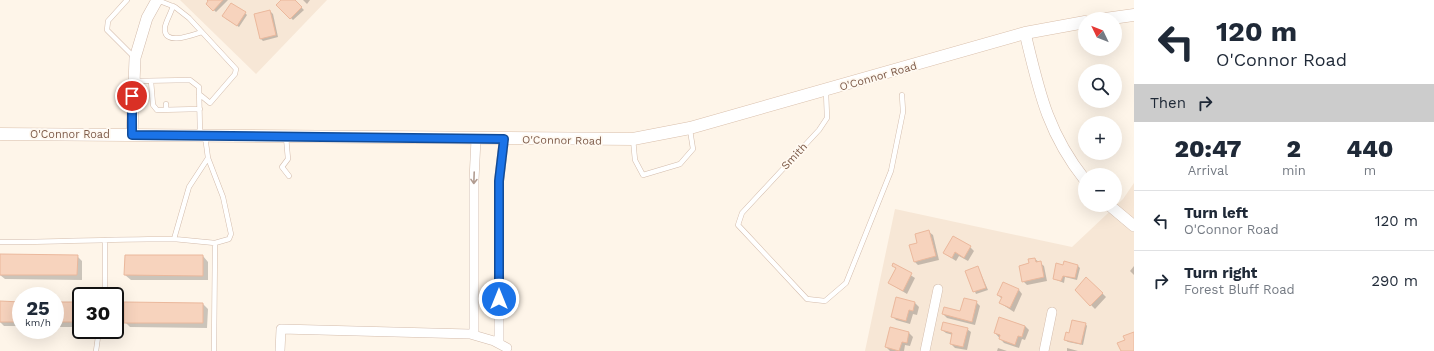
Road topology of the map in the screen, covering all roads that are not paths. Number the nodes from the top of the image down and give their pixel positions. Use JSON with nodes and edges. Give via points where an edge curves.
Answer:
{"nodes":[{"id":1,"x":127,"y":0,"type":"edge"},
{"id":2,"x":157,"y":0,"type":"edge"},
{"id":3,"x":173,"y":6,"type":"junction"},
{"id":4,"x":1134,"y":15,"type":"edge"},
{"id":5,"x":1122,"y":17,"type":"edge"},
{"id":6,"x":1078,"y":23,"type":"edge"},
{"id":7,"x":202,"y":32,"type":"junction"},
{"id":8,"x":1025,"y":33,"type":"junction"},
{"id":9,"x":135,"y":58,"type":"junction"},
{"id":10,"x":133,"y":81,"type":"junction"},
{"id":11,"x":151,"y":81,"type":"junction"},
{"id":12,"x":165,"y":81,"type":"junction"},
{"id":13,"x":179,"y":81,"type":"junction"},
{"id":14,"x":165,"y":88,"type":"dead end"},
{"id":15,"x":179,"y":88,"type":"dead end"},
{"id":16,"x":826,"y":91,"type":"junction"},
{"id":17,"x":199,"y":94,"type":"junction"},
{"id":18,"x":902,"y":95,"type":"dead end"},
{"id":19,"x":166,"y":104,"type":"dead end"},
{"id":20,"x":200,"y":108,"type":"junction"},
{"id":21,"x":166,"y":110,"type":"junction"},
{"id":22,"x":690,"y":128,"type":"junction"},
{"id":23,"x":0,"y":134,"type":"edge"},
{"id":24,"x":132,"y":135,"type":"junction"},
{"id":25,"x":202,"y":136,"type":"junction"},
{"id":26,"x":286,"y":137,"type":"junction"},
{"id":27,"x":476,"y":139,"type":"junction"},
{"id":28,"x":504,"y":139,"type":"junction"},
{"id":29,"x":633,"y":139,"type":"junction"},
{"id":30,"x":208,"y":158,"type":"junction"},
{"id":31,"x":1078,"y":171,"type":"edge"},
{"id":32,"x":289,"y":176,"type":"dead end"},
{"id":33,"x":1117,"y":212,"type":"edge"},
{"id":34,"x":1134,"y":226,"type":"edge"},
{"id":35,"x":174,"y":239,"type":"junction"},
{"id":36,"x":105,"y":240,"type":"junction"},
{"id":37,"x":0,"y":242,"type":"edge"},
{"id":38,"x":215,"y":243,"type":"junction"},
{"id":39,"x":106,"y":287,"type":"edge"},
{"id":40,"x":938,"y":289,"type":"dead end"},
{"id":41,"x":1052,"y":312,"type":"dead end"},
{"id":42,"x":474,"y":335,"type":"junction"},
{"id":43,"x":98,"y":339,"type":"edge"},
{"id":44,"x":96,"y":351,"type":"edge"},
{"id":45,"x":214,"y":351,"type":"edge"},
{"id":46,"x":280,"y":351,"type":"edge"},
{"id":47,"x":925,"y":351,"type":"edge"},
{"id":48,"x":1044,"y":351,"type":"edge"}],
"edges":[{"from":1,"to":9,"type":"lane","via":[[108,21],[107,30]]},
{"from":2,"to":3,"type":"lane"},
{"from":2,"to":9,"type":"street","via":[[147,18]]},
{"from":3,"to":7,"type":"lane"},
{"from":3,"to":7,"type":"lane","via":[[165,27],[168,37],[173,39]]},
{"from":4,"to":5,"type":"main road"},
{"from":6,"to":8,"type":"main road","name":"O'Connor Road"},
{"from":7,"to":17,"type":"lane","via":[[236,68],[235,74],[210,103]]},
{"from":8,"to":16,"type":"main road","name":"O'Connor Road"},
{"from":8,"to":31,"type":"street","via":[[1037,89],[1046,114],[1068,157]]},
{"from":9,"to":10,"type":"street"},
{"from":10,"to":11,"type":"lane"},
{"from":10,"to":24,"type":"street"},
{"from":11,"to":12,"type":"lane"},
{"from":11,"to":21,"type":"lane","via":[[153,105],[157,110]]},
{"from":12,"to":13,"type":"lane"},
{"from":12,"to":14,"type":"lane"},
{"from":13,"to":15,"type":"lane"},
{"from":13,"to":17,"type":"lane","via":[[190,80],[198,87]]},
{"from":16,"to":18,"type":"lane","name":"Smith","via":[[827,118],[819,130],[742,213],[738,225],[807,299],[825,301],[846,283],[891,171],[903,112]]},
{"from":16,"to":22,"type":"main road","name":"O'Connor Road"},
{"from":17,"to":20,"type":"lane"},
{"from":19,"to":21,"type":"lane"},
{"from":20,"to":21,"type":"lane","via":[[180,107]]},
{"from":20,"to":25,"type":"lane"},
{"from":22,"to":29,"type":"main road","name":"O'Connor Road"},
{"from":22,"to":29,"type":"lane","via":[[693,149],[680,164],[642,175],[635,160]]},
{"from":23,"to":24,"type":"main road","name":"O'Connor Road"},
{"from":24,"to":25,"type":"main road","name":"O'Connor Road"},
{"from":25,"to":26,"type":"main road","name":"O'Connor Road"},
{"from":25,"to":30,"type":"lane"},
{"from":26,"to":27,"type":"main road","name":"O'Connor Road"},
{"from":26,"to":32,"type":"lane","via":[[288,158],[282,167]]},
{"from":27,"to":28,"type":"main road","name":"O'Connor Road"},
{"from":27,"to":42,"type":"street","one_way":true},
{"from":28,"to":29,"type":"main road","name":"O'Connor Road"},
{"from":28,"to":42,"type":"street","via":[[499,181],[503,346]]},
{"from":30,"to":35,"type":"lane","via":[[189,187]]},
{"from":30,"to":38,"type":"lane","via":[[223,197],[230,225],[229,239]]},
{"from":33,"to":34,"type":"street"},
{"from":35,"to":36,"type":"lane"},
{"from":35,"to":38,"type":"lane"},
{"from":36,"to":37,"type":"lane"},
{"from":36,"to":39,"type":"lane"},
{"from":38,"to":45,"type":"lane"},
{"from":40,"to":47,"type":"street"},
{"from":41,"to":48,"type":"street"},
{"from":42,"to":46,"type":"street","via":[[281,329]]},
{"from":43,"to":44,"type":"lane"}]}
